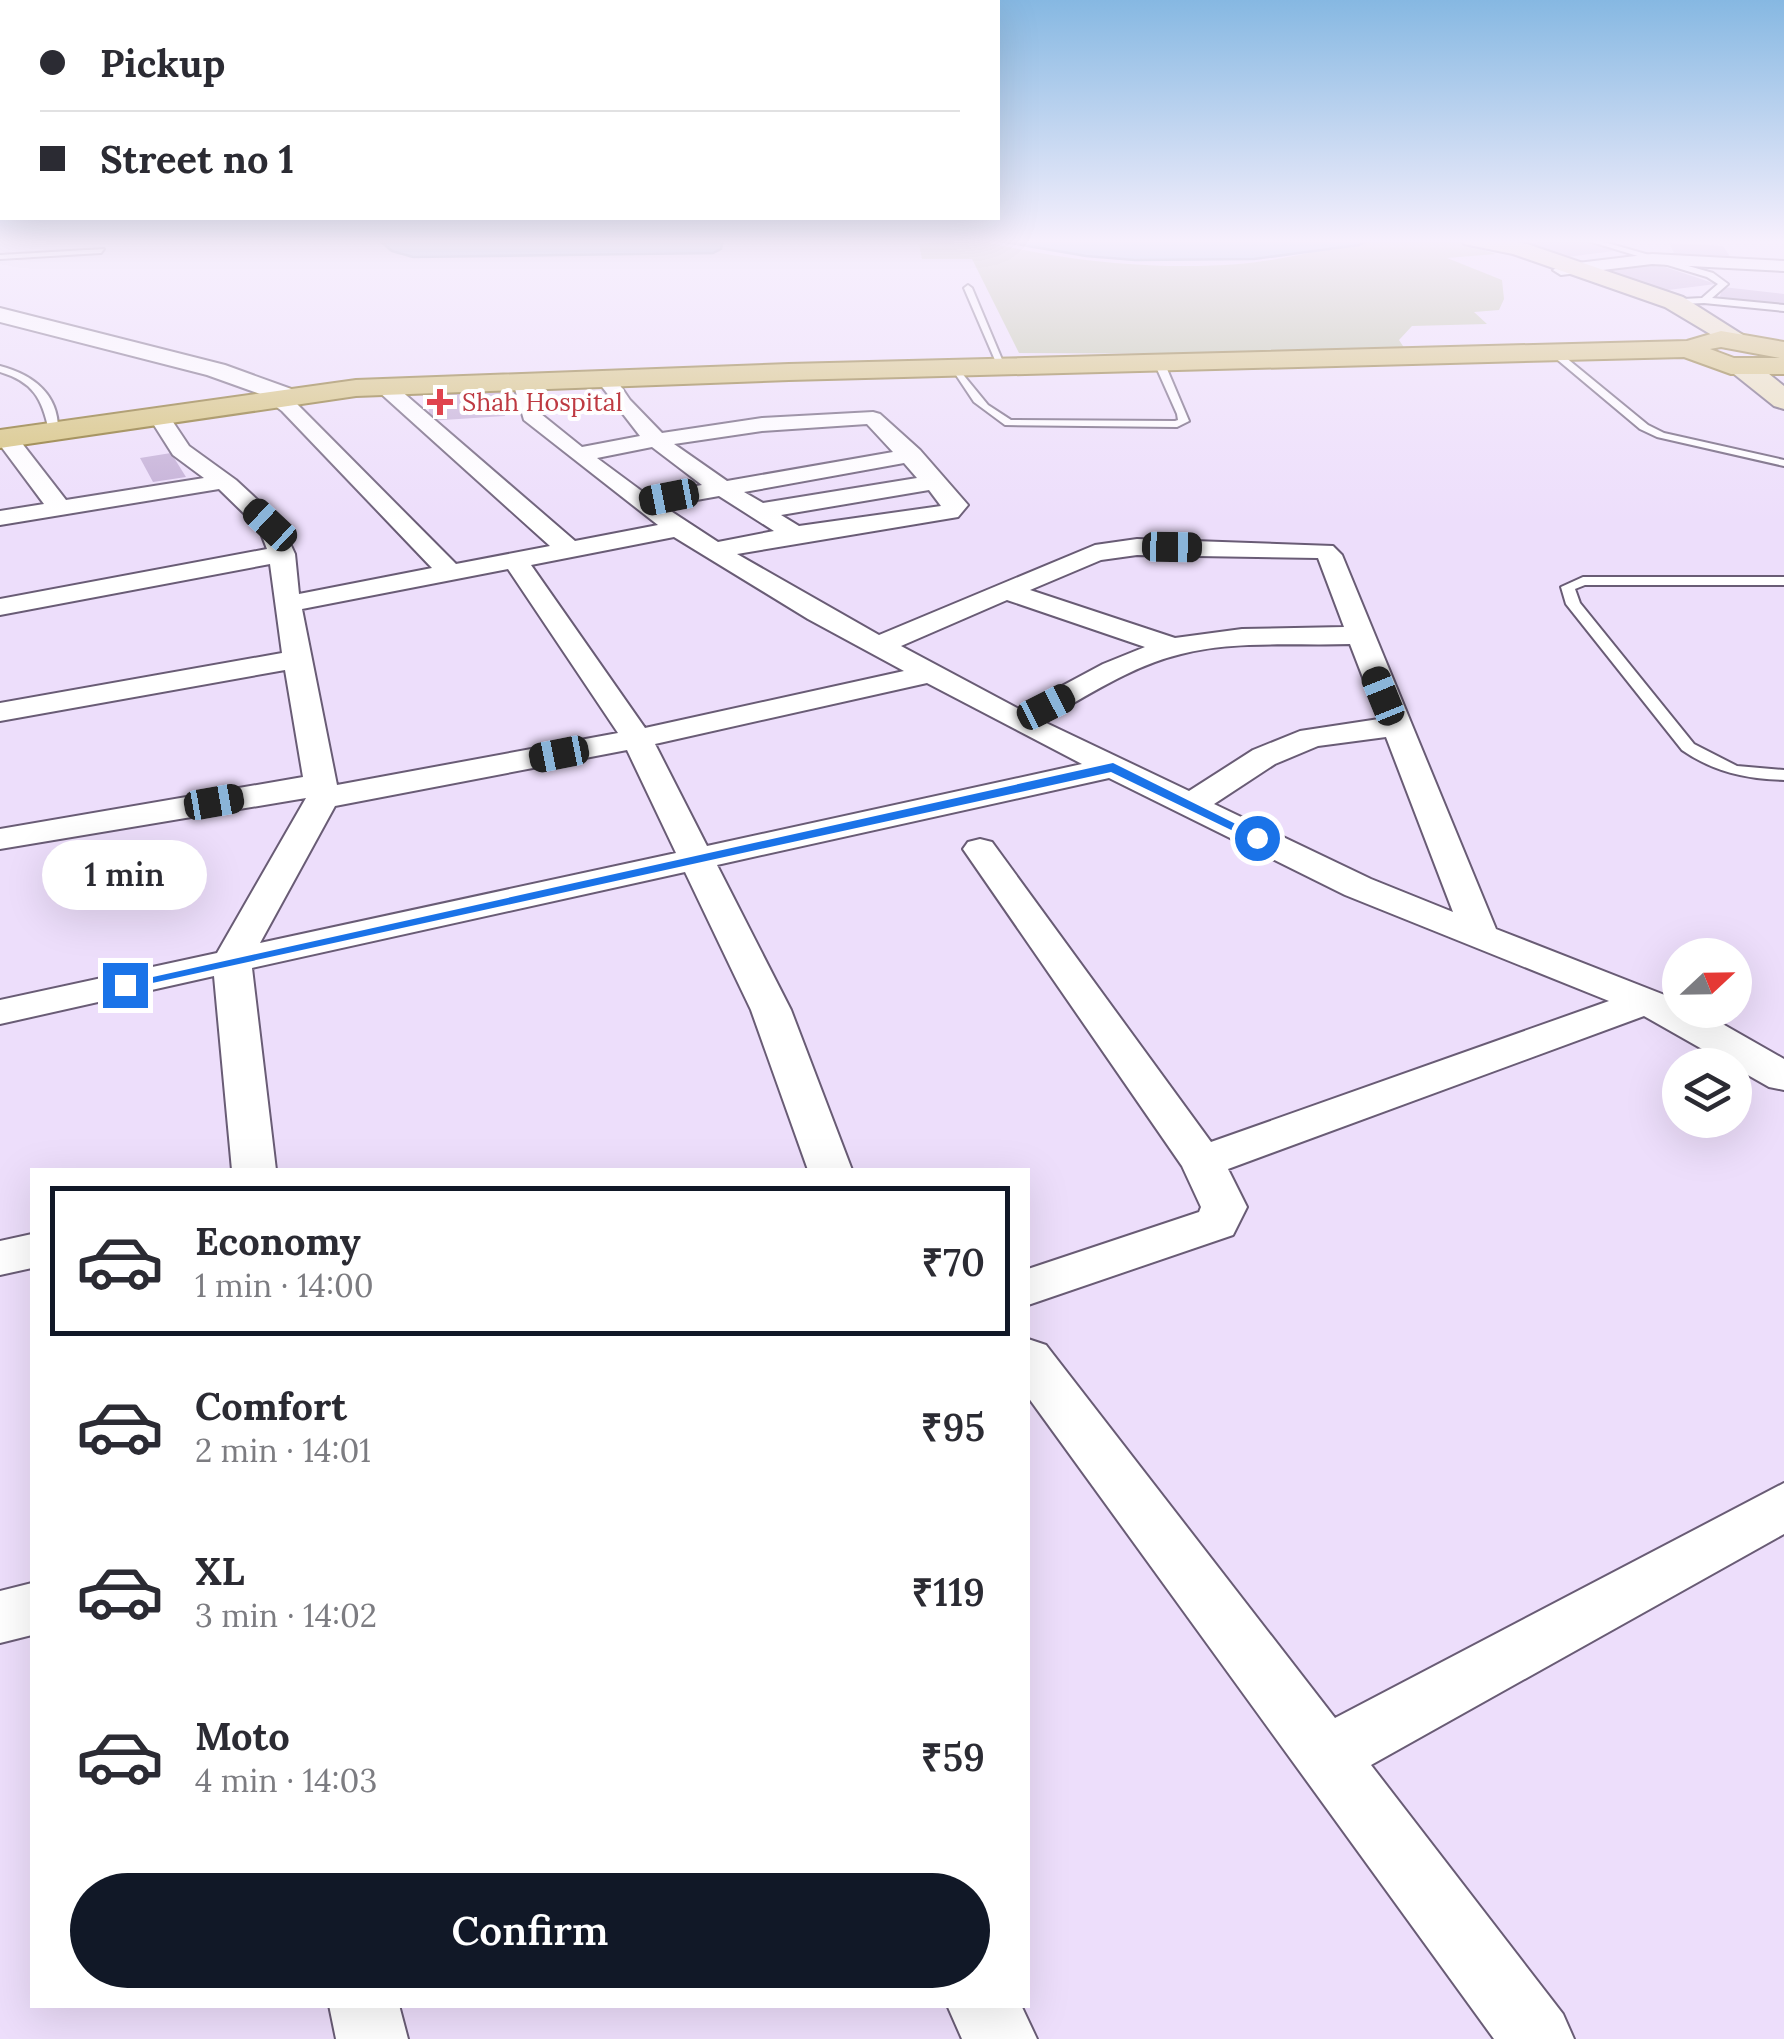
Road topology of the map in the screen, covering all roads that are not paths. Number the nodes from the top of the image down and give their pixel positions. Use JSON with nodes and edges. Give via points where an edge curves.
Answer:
{"nodes":[{"id":1,"x":39,"y":334,"type":"edge"},
{"id":2,"x":75,"y":334,"type":"edge"},
{"id":3,"x":988,"y":334,"type":"edge"},
{"id":4,"x":1695,"y":334,"type":"edge"},
{"id":5,"x":1724,"y":334,"type":"edge"},
{"id":6,"x":1700,"y":349,"type":"junction"},
{"id":7,"x":1560,"y":358,"type":"junction"},
{"id":8,"x":1771,"y":359,"type":"edge"},
{"id":9,"x":1428,"y":362,"type":"junction"},
{"id":10,"x":1102,"y":364,"type":"junction"},
{"id":11,"x":1002,"y":367,"type":"junction"},
{"id":12,"x":953,"y":368,"type":"junction"},
{"id":13,"x":0,"y":369,"type":"edge"},
{"id":14,"x":1162,"y":369,"type":"junction"},
{"id":15,"x":606,"y":379,"type":"junction"},
{"id":16,"x":522,"y":382,"type":"junction"},
{"id":17,"x":386,"y":387,"type":"junction"},
{"id":18,"x":279,"y":396,"type":"junction"},
{"id":19,"x":1784,"y":400,"type":"edge"},
{"id":20,"x":216,"y":406,"type":"junction"},
{"id":21,"x":158,"y":414,"type":"junction"},
{"id":22,"x":54,"y":430,"type":"junction"},
{"id":23,"x":888,"y":431,"type":"junction"},
{"id":24,"x":3,"y":438,"type":"edge"},
{"id":25,"x":656,"y":439,"type":"junction"},
{"id":26,"x":816,"y":443,"type":"dead end"},
{"id":27,"x":578,"y":455,"type":"junction"},
{"id":28,"x":912,"y":456,"type":"junction"},
{"id":29,"x":726,"y":458,"type":"dead end"},
{"id":30,"x":690,"y":463,"type":"junction"},
{"id":31,"x":1784,"y":463,"type":"edge"},
{"id":32,"x":220,"y":482,"type":"junction"},
{"id":33,"x":935,"y":482,"type":"junction"},
{"id":34,"x":724,"y":486,"type":"junction"},
{"id":35,"x":642,"y":502,"type":"junction"},
{"id":36,"x":60,"y":508,"type":"junction"},
{"id":37,"x":760,"y":511,"type":"junction"},
{"id":38,"x":0,"y":518,"type":"edge"},
{"id":39,"x":678,"y":529,"type":"junction"},
{"id":40,"x":795,"y":534,"type":"junction"},
{"id":41,"x":570,"y":550,"type":"junction"},
{"id":42,"x":714,"y":550,"type":"junction"},
{"id":43,"x":282,"y":554,"type":"junction"},
{"id":44,"x":515,"y":560,"type":"junction"},
{"id":45,"x":450,"y":573,"type":"junction"},
{"id":46,"x":1781,"y":585,"type":"edge"},
{"id":47,"x":1005,"y":591,"type":"junction"},
{"id":48,"x":287,"y":604,"type":"junction"},
{"id":49,"x":0,"y":606,"type":"edge"},
{"id":50,"x":1358,"y":636,"type":"junction"},
{"id":51,"x":877,"y":646,"type":"junction"},
{"id":52,"x":1174,"y":647,"type":"junction"},
{"id":53,"x":297,"y":659,"type":"junction"},
{"id":54,"x":928,"y":674,"type":"junction"},
{"id":55,"x":0,"y":712,"type":"edge"},
{"id":56,"x":1019,"y":721,"type":"junction"},
{"id":57,"x":1396,"y":726,"type":"junction"},
{"id":58,"x":637,"y":740,"type":"junction"},
{"id":59,"x":1113,"y":767,"type":"junction"},
{"id":60,"x":1784,"y":776,"type":"edge"},
{"id":61,"x":322,"y":791,"type":"junction"},
{"id":62,"x":1190,"y":804,"type":"junction"},
{"id":63,"x":0,"y":839,"type":"edge"},
{"id":64,"x":980,"y":849,"type":"dead end"},
{"id":65,"x":697,"y":861,"type":"junction"},
{"id":66,"x":1481,"y":937,"type":"junction"},
{"id":67,"x":232,"y":958,"type":"junction"},
{"id":68,"x":1644,"y":1002,"type":"junction"},
{"id":69,"x":0,"y":1012,"type":"edge"},
{"id":70,"x":1784,"y":1077,"type":"edge"},
{"id":71,"x":1202,"y":1162,"type":"junction"},
{"id":72,"x":254,"y":1168,"type":"edge"},
{"id":73,"x":829,"y":1168,"type":"edge"},
{"id":74,"x":30,"y":1251,"type":"edge"},
{"id":75,"x":0,"y":1258,"type":"edge"},
{"id":76,"x":1030,"y":1286,"type":"edge"},
{"id":77,"x":1030,"y":1361,"type":"edge"},
{"id":78,"x":1784,"y":1506,"type":"edge"},
{"id":79,"x":30,"y":1610,"type":"edge"},
{"id":80,"x":0,"y":1617,"type":"edge"},
{"id":81,"x":1326,"y":1756,"type":"junction"},
{"id":82,"x":365,"y":2008,"type":"edge"},
{"id":83,"x":984,"y":2008,"type":"edge"},
{"id":84,"x":372,"y":2039,"type":"edge"},
{"id":85,"x":1000,"y":2039,"type":"edge"},
{"id":86,"x":1538,"y":2039,"type":"edge"}],
"edges":[{"from":1,"to":20,"type":"street","via":[[200,376],[214,385]]},
{"from":2,"to":18,"type":"street","via":[[216,370]]},
{"from":3,"to":11,"type":"lane"},
{"from":4,"to":6,"type":"main road"},
{"from":5,"to":8,"type":"main road"},
{"from":6,"to":7,"type":"main road"},
{"from":6,"to":8,"type":"main road"},
{"from":7,"to":9,"type":"main road"},
{"from":7,"to":31,"type":"lane","via":[[1661,435]]},
{"from":8,"to":19,"type":"main road"},
{"from":9,"to":10,"type":"main road"},
{"from":9,"to":14,"type":"main road"},
{"from":10,"to":11,"type":"main road"},
{"from":10,"to":14,"type":"main road"},
{"from":11,"to":12,"type":"main road"},
{"from":12,"to":14,"type":"lane","via":[[995,418],[1009,423],[1177,424],[1184,421]]},
{"from":12,"to":15,"type":"main road"},
{"from":13,"to":22,"type":"lane","via":[[41,388]]},
{"from":15,"to":16,"type":"main road"},
{"from":15,"to":25,"type":"street","via":[[620,405]]},
{"from":16,"to":17,"type":"main road"},
{"from":16,"to":27,"type":"street","via":[[530,416]]},
{"from":17,"to":18,"type":"main road"},
{"from":17,"to":41,"type":"street"},
{"from":18,"to":20,"type":"main road"},
{"from":18,"to":45,"type":"street"},
{"from":20,"to":21,"type":"main road"},
{"from":21,"to":22,"type":"main road"},
{"from":21,"to":32,"type":"street","via":[[181,450]]},
{"from":22,"to":24,"type":"main road"},
{"from":23,"to":25,"type":"street","via":[[870,418]]},
{"from":23,"to":26,"type":"street"},
{"from":23,"to":28,"type":"street"},
{"from":24,"to":36,"type":"street"},
{"from":25,"to":27,"type":"street"},
{"from":25,"to":30,"type":"street"},
{"from":27,"to":35,"type":"street"},
{"from":28,"to":33,"type":"street"},
{"from":28,"to":34,"type":"street"},
{"from":29,"to":30,"type":"street"},
{"from":30,"to":34,"type":"street"},
{"from":32,"to":36,"type":"street"},
{"from":32,"to":43,"type":"street","via":[[270,525]]},
{"from":33,"to":37,"type":"street"},
{"from":33,"to":40,"type":"street","via":[[956,508]]},
{"from":34,"to":35,"type":"street"},
{"from":34,"to":37,"type":"street"},
{"from":35,"to":39,"type":"street"},
{"from":36,"to":38,"type":"street"},
{"from":37,"to":40,"type":"street"},
{"from":39,"to":41,"type":"street"},
{"from":39,"to":42,"type":"street"},
{"from":40,"to":42,"type":"street"},
{"from":41,"to":44,"type":"street"},
{"from":42,"to":51,"type":"street"},
{"from":43,"to":48,"type":"street"},
{"from":43,"to":49,"type":"street"},
{"from":44,"to":45,"type":"street"},
{"from":44,"to":58,"type":"street"},
{"from":45,"to":48,"type":"street"},
{"from":46,"to":60,"type":"lane","via":[[1582,581],[1568,587],[1573,604],[1688,747],[1711,765]]},
{"from":47,"to":50,"type":"street","via":[[1095,552],[1320,549],[1330,554]]},
{"from":47,"to":51,"type":"street"},
{"from":47,"to":52,"type":"street"},
{"from":48,"to":53,"type":"street"},
{"from":50,"to":52,"type":"street"},
{"from":50,"to":57,"type":"street"},
{"from":51,"to":54,"type":"street"},
{"from":52,"to":56,"type":"street"},
{"from":53,"to":55,"type":"street"},
{"from":53,"to":61,"type":"street"},
{"from":54,"to":56,"type":"street"},
{"from":54,"to":58,"type":"street"},
{"from":56,"to":59,"type":"street"},
{"from":57,"to":62,"type":"street","via":[[1311,738]]},
{"from":57,"to":66,"type":"street"},
{"from":58,"to":61,"type":"street"},
{"from":58,"to":65,"type":"street"},
{"from":59,"to":62,"type":"street"},
{"from":59,"to":65,"type":"street"},
{"from":61,"to":63,"type":"street"},
{"from":61,"to":67,"type":"street"},
{"from":62,"to":66,"type":"street","via":[[1358,887]]},
{"from":64,"to":71,"type":"street"},
{"from":65,"to":67,"type":"street"},
{"from":65,"to":73,"type":"street","via":[[771,1010]]},
{"from":66,"to":68,"type":"street"},
{"from":67,"to":69,"type":"street"},
{"from":67,"to":72,"type":"street"},
{"from":68,"to":70,"type":"street"},
{"from":68,"to":71,"type":"street"},
{"from":71,"to":76,"type":"street","via":[[1224,1207],[1218,1223]]},
{"from":74,"to":75,"type":"street"},
{"from":77,"to":81,"type":"street"},
{"from":78,"to":81,"type":"street"},
{"from":79,"to":80,"type":"street"},
{"from":81,"to":86,"type":"street"},
{"from":82,"to":84,"type":"street"},
{"from":83,"to":85,"type":"street"}]}
